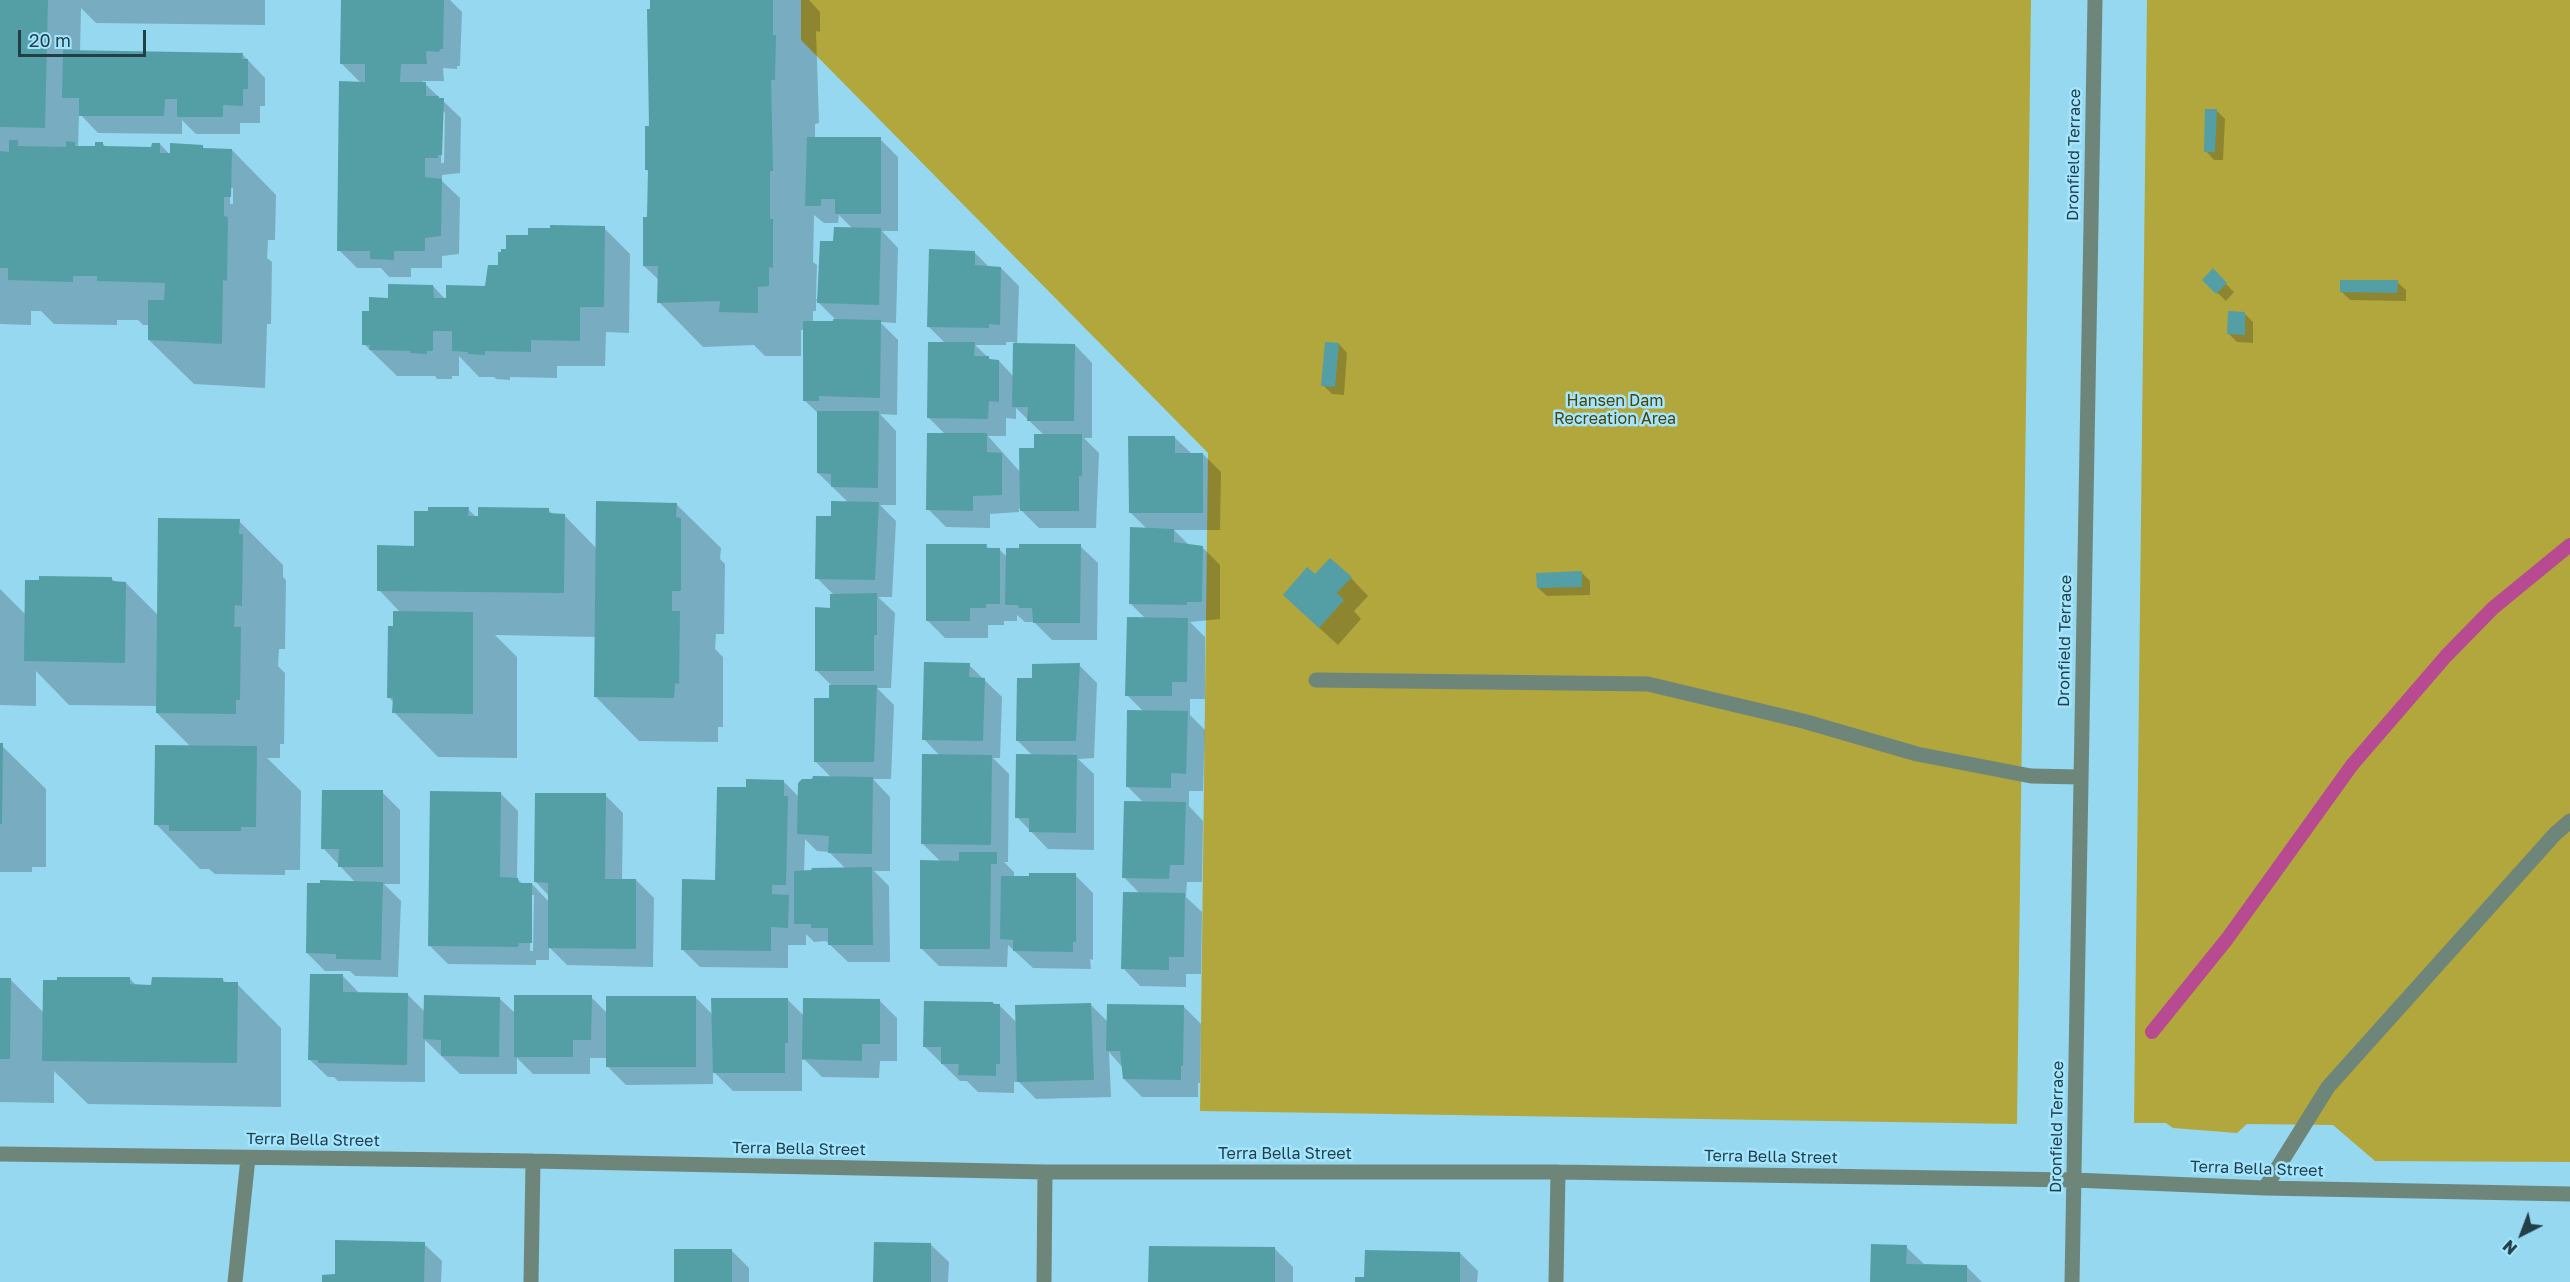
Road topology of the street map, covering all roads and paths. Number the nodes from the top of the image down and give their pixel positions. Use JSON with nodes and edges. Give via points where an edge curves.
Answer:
{"nodes":[{"id":1,"x":2095,"y":0,"type":"edge"},
{"id":2,"x":1316,"y":680,"type":"dead end"},
{"id":3,"x":2080,"y":777,"type":"junction"},
{"id":4,"x":2570,"y":821,"type":"edge"},
{"id":5,"x":0,"y":1154,"type":"edge"},
{"id":6,"x":248,"y":1158,"type":"junction"},
{"id":7,"x":533,"y":1161,"type":"junction"},
{"id":8,"x":1045,"y":1172,"type":"junction"},
{"id":9,"x":1558,"y":1172,"type":"junction"},
{"id":10,"x":2074,"y":1180,"type":"junction"},
{"id":11,"x":2265,"y":1188,"type":"junction"},
{"id":12,"x":2570,"y":1194,"type":"edge"},
{"id":13,"x":236,"y":1282,"type":"edge"},
{"id":14,"x":531,"y":1282,"type":"edge"},
{"id":15,"x":1044,"y":1282,"type":"edge"},
{"id":16,"x":1556,"y":1282,"type":"edge"},
{"id":17,"x":2073,"y":1282,"type":"edge"}],
"edges":[{"from":1,"to":3,"type":"street","name":"Dronfield Terrace"},
{"from":2,"to":3,"type":"street","via":[[1648,684],[1803,721],[1917,754],[2031,776]]},
{"from":3,"to":10,"type":"street","name":"Dronfield Terrace"},
{"from":4,"to":11,"type":"street","via":[[2328,1087]]},
{"from":5,"to":6,"type":"street","name":"Terra Bella Street"},
{"from":6,"to":7,"type":"street","name":"Terra Bella Street"},
{"from":6,"to":13,"type":"street"},
{"from":7,"to":8,"type":"street","name":"Terra Bella Street"},
{"from":7,"to":14,"type":"street"},
{"from":8,"to":9,"type":"street","name":"Terra Bella Street"},
{"from":8,"to":15,"type":"street"},
{"from":9,"to":10,"type":"street","name":"Terra Bella Street"},
{"from":9,"to":16,"type":"street"},
{"from":10,"to":11,"type":"street","name":"Terra Bella Street"},
{"from":10,"to":17,"type":"street","name":"Dronfield Terrace"},
{"from":11,"to":12,"type":"street","name":"Terra Bella Street"}]}
